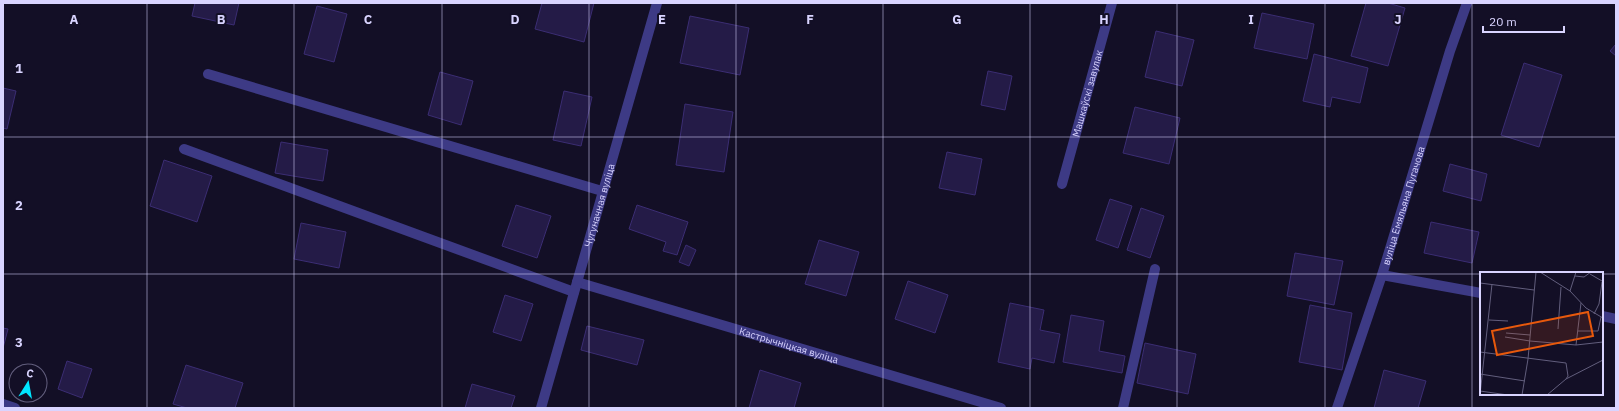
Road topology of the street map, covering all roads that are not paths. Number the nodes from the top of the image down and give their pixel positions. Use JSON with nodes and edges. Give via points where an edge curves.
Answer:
{"nodes":[{"id":1,"x":657,"y":3,"type":"edge"},
{"id":2,"x":1112,"y":3,"type":"edge"},
{"id":3,"x":1467,"y":3,"type":"edge"},
{"id":4,"x":208,"y":74,"type":"dead end"},
{"id":5,"x":184,"y":149,"type":"dead end"},
{"id":6,"x":1062,"y":184,"type":"dead end"},
{"id":7,"x":602,"y":191,"type":"junction"},
{"id":8,"x":1155,"y":269,"type":"dead end"},
{"id":9,"x":1382,"y":275,"type":"junction"},
{"id":10,"x":576,"y":287,"type":"junction"},
{"id":11,"x":1480,"y":293,"type":"edge"},
{"id":12,"x":1603,"y":316,"type":"edge"},
{"id":13,"x":1616,"y":318,"type":"edge"},
{"id":14,"x":3,"y":404,"type":"edge"},
{"id":15,"x":15,"y":408,"type":"edge"},
{"id":16,"x":541,"y":408,"type":"edge"},
{"id":17,"x":1001,"y":408,"type":"edge"},
{"id":18,"x":1123,"y":408,"type":"edge"},
{"id":19,"x":1337,"y":408,"type":"edge"}],
"edges":[{"from":1,"to":7,"type":"street","name":"Чугуначная вуліца"},
{"from":2,"to":6,"type":"street","name":"Машкаўскі завулак"},
{"from":3,"to":9,"type":"street","name":"вуліца Емяльяна Пугачова"},
{"from":4,"to":7,"type":"street"},
{"from":5,"to":10,"type":"street","name":"Кастрычніцкая вуліца"},
{"from":7,"to":10,"type":"street","name":"Чугуначная вуліца"},
{"from":8,"to":18,"type":"street"},
{"from":9,"to":11,"type":"street"},
{"from":9,"to":19,"type":"street","name":"вуліца Емяльяна Пугачова"},
{"from":10,"to":16,"type":"street","name":"Чугуначная вуліца"},
{"from":10,"to":17,"type":"street","name":"Кастрычніцкая вуліца"},
{"from":12,"to":13,"type":"street"},
{"from":14,"to":15,"type":"street"}]}
